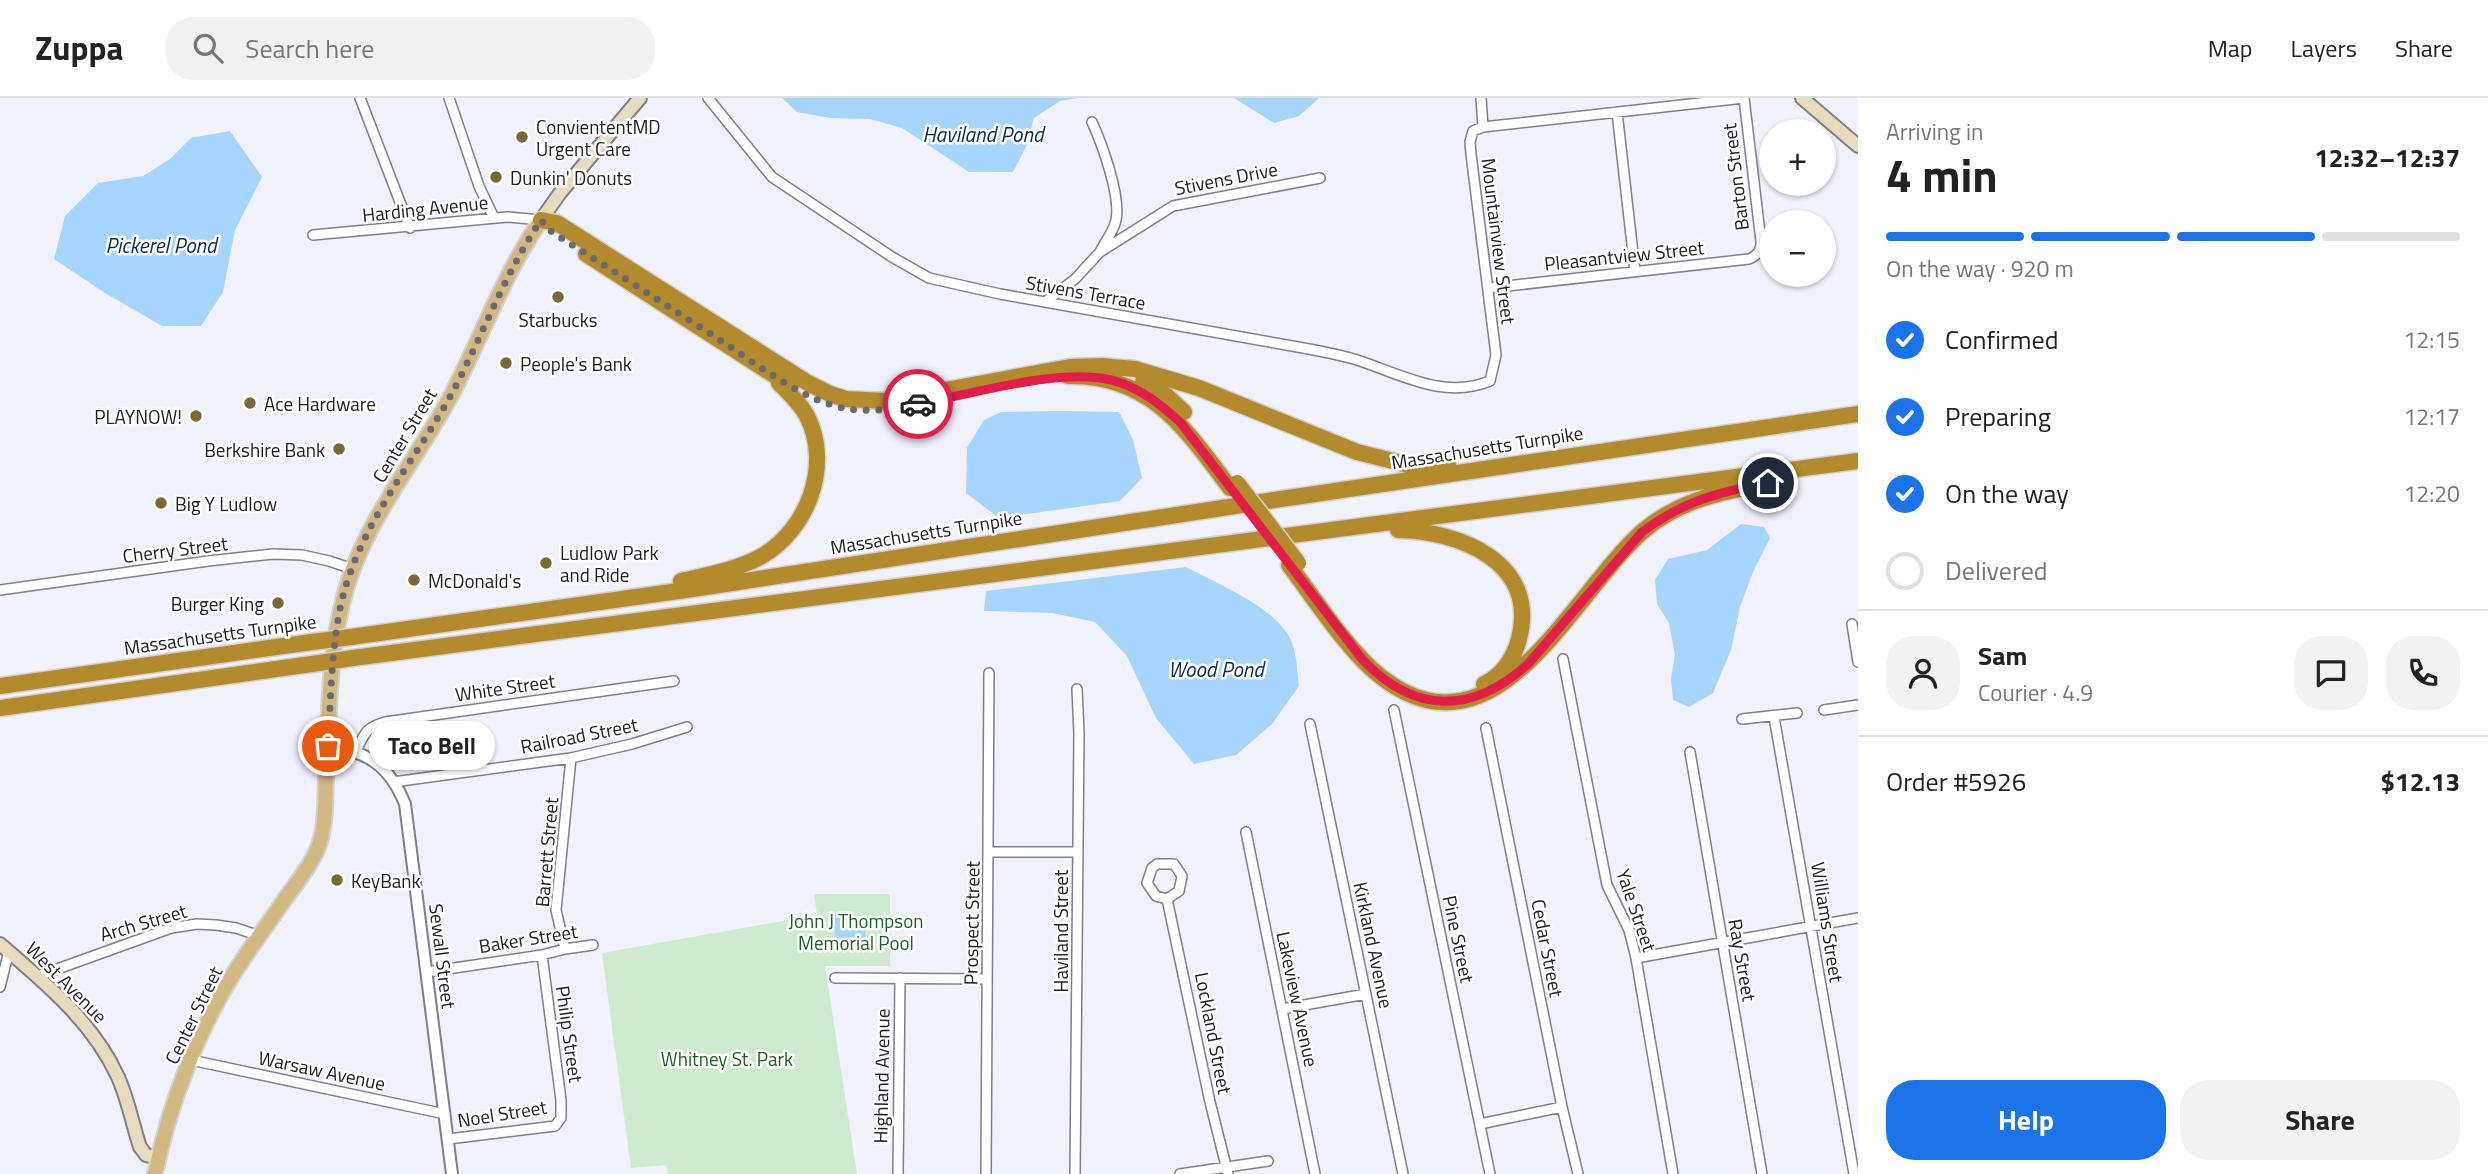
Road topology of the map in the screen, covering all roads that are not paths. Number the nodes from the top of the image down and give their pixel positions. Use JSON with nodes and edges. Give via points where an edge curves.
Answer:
{"nodes":[{"id":1,"x":359,"y":98,"type":"edge"},
{"id":2,"x":449,"y":98,"type":"edge"},
{"id":3,"x":640,"y":98,"type":"edge"},
{"id":4,"x":708,"y":98,"type":"edge"},
{"id":5,"x":1481,"y":98,"type":"edge"},
{"id":6,"x":1744,"y":98,"type":"edge"},
{"id":7,"x":1802,"y":98,"type":"edge"},
{"id":8,"x":1617,"y":112,"type":"junction"},
{"id":9,"x":1092,"y":122,"type":"dead end"},
{"id":10,"x":1483,"y":128,"type":"junction"},
{"id":11,"x":1858,"y":146,"type":"edge"},
{"id":12,"x":1320,"y":178,"type":"dead end"},
{"id":13,"x":494,"y":218,"type":"junction"},
{"id":14,"x":541,"y":220,"type":"junction"},
{"id":15,"x":1759,"y":225,"type":"edge"},
{"id":16,"x":410,"y":228,"type":"junction"},
{"id":17,"x":313,"y":235,"type":"dead end"},
{"id":18,"x":1100,"y":252,"type":"junction"},
{"id":19,"x":1759,"y":252,"type":"edge"},
{"id":20,"x":1635,"y":271,"type":"junction"},
{"id":21,"x":1489,"y":288,"type":"junction"},
{"id":22,"x":1045,"y":302,"type":"junction"},
{"id":23,"x":1496,"y":354,"type":"joint"},
{"id":24,"x":765,"y":369,"type":"junction"},
{"id":25,"x":1052,"y":369,"type":"junction"},
{"id":26,"x":1858,"y":414,"type":"edge"},
{"id":27,"x":1614,"y":449,"type":"junction"},
{"id":28,"x":1858,"y":461,"type":"edge"},
{"id":29,"x":1858,"y":467,"type":"edge"},
{"id":30,"x":1233,"y":486,"type":"junction"},
{"id":31,"x":1312,"y":534,"type":"junction"},
{"id":32,"x":1294,"y":564,"type":"junction"},
{"id":33,"x":353,"y":569,"type":"junction"},
{"id":34,"x":0,"y":590,"type":"edge"},
{"id":35,"x":499,"y":616,"type":"junction"},
{"id":36,"x":1852,"y":624,"type":"dead end"},
{"id":37,"x":1563,"y":659,"type":"dead end"},
{"id":38,"x":1858,"y":662,"type":"edge"},
{"id":39,"x":989,"y":673,"type":"dead end"},
{"id":40,"x":674,"y":681,"type":"dead end"},
{"id":41,"x":0,"y":686,"type":"edge"},
{"id":42,"x":1077,"y":689,"type":"dead end"},
{"id":43,"x":1858,"y":705,"type":"edge"},
{"id":44,"x":0,"y":708,"type":"edge"},
{"id":45,"x":1394,"y":710,"type":"dead end"},
{"id":46,"x":1824,"y":710,"type":"dead end"},
{"id":47,"x":1797,"y":713,"type":"dead end"},
{"id":48,"x":1774,"y":717,"type":"junction"},
{"id":49,"x":1742,"y":719,"type":"dead end"},
{"id":50,"x":1310,"y":723,"type":"dead end"},
{"id":51,"x":687,"y":727,"type":"dead end"},
{"id":52,"x":1486,"y":728,"type":"dead end"},
{"id":53,"x":328,"y":746,"type":"junction"},
{"id":54,"x":356,"y":751,"type":"junction"},
{"id":55,"x":1690,"y":752,"type":"dead end"},
{"id":56,"x":571,"y":758,"type":"junction"},
{"id":57,"x":393,"y":782,"type":"junction"},
{"id":58,"x":1246,"y":832,"type":"dead end"},
{"id":59,"x":989,"y":852,"type":"junction"},
{"id":60,"x":1077,"y":852,"type":"junction"},
{"id":61,"x":1167,"y":899,"type":"junction"},
{"id":62,"x":1858,"y":918,"type":"edge"},
{"id":63,"x":1811,"y":928,"type":"junction"},
{"id":64,"x":260,"y":936,"type":"junction"},
{"id":65,"x":1722,"y":941,"type":"junction"},
{"id":66,"x":593,"y":945,"type":"dead end"},
{"id":67,"x":5,"y":947,"type":"edge"},
{"id":68,"x":565,"y":948,"type":"junction"},
{"id":69,"x":541,"y":955,"type":"junction"},
{"id":70,"x":1636,"y":958,"type":"junction"},
{"id":71,"x":428,"y":972,"type":"junction"},
{"id":72,"x":38,"y":976,"type":"junction"},
{"id":73,"x":835,"y":978,"type":"dead end"},
{"id":74,"x":900,"y":978,"type":"junction"},
{"id":75,"x":987,"y":979,"type":"junction"},
{"id":76,"x":0,"y":987,"type":"edge"},
{"id":77,"x":1366,"y":994,"type":"junction"},
{"id":78,"x":1282,"y":1009,"type":"junction"},
{"id":79,"x":191,"y":1060,"type":"junction"},
{"id":80,"x":1562,"y":1107,"type":"junction"},
{"id":81,"x":445,"y":1114,"type":"junction"},
{"id":82,"x":561,"y":1118,"type":"joint"},
{"id":83,"x":1480,"y":1124,"type":"junction"},
{"id":84,"x":448,"y":1139,"type":"junction"},
{"id":85,"x":158,"y":1158,"type":"junction"},
{"id":86,"x":1268,"y":1161,"type":"dead end"},
{"id":87,"x":1227,"y":1170,"type":"edge"},
{"id":88,"x":155,"y":1174,"type":"edge"},
{"id":89,"x":452,"y":1174,"type":"edge"},
{"id":90,"x":898,"y":1174,"type":"edge"},
{"id":91,"x":986,"y":1174,"type":"edge"},
{"id":92,"x":1075,"y":1174,"type":"edge"},
{"id":93,"x":1180,"y":1174,"type":"edge"},
{"id":94,"x":1315,"y":1174,"type":"edge"},
{"id":95,"x":1403,"y":1174,"type":"edge"},
{"id":96,"x":1490,"y":1174,"type":"edge"},
{"id":97,"x":1578,"y":1174,"type":"edge"},
{"id":98,"x":1673,"y":1174,"type":"edge"},
{"id":99,"x":1762,"y":1174,"type":"edge"},
{"id":100,"x":1854,"y":1174,"type":"edge"}],
"edges":[{"from":1,"to":16,"type":"street"},
{"from":2,"to":13,"type":"street"},
{"from":3,"to":14,"type":"main road","name":"Center Street"},
{"from":4,"to":22,"type":"street","name":"Stivens Terrace","via":[[772,177],[892,257],[929,278]]},
{"from":5,"to":10,"type":"street","name":"Mountainview Street"},
{"from":6,"to":8,"type":"street"},
{"from":6,"to":15,"type":"street","name":"Barton Street"},
{"from":7,"to":11,"type":"main road"},
{"from":8,"to":10,"type":"street"},
{"from":8,"to":20,"type":"street"},
{"from":9,"to":18,"type":"street","via":[[1116,204],[1116,219]]},
{"from":10,"to":21,"type":"street","name":"Mountainview Street","via":[[1473,131],[1470,142]]},
{"from":12,"to":18,"type":"street","name":"Stivens Drive","via":[[1173,206]]},
{"from":13,"to":14,"type":"street","name":"Harding Avenue"},
{"from":13,"to":16,"type":"street","name":"Harding Avenue"},
{"from":14,"to":24,"type":"highway","via":[[552,232]]},
{"from":14,"to":25,"type":"highway","via":[[557,223],[830,394],[886,401]]},
{"from":14,"to":33,"type":"main road","name":"Center Street","via":[[506,279],[451,396],[376,518]]},
{"from":16,"to":17,"type":"street","name":"Harding Avenue"},
{"from":18,"to":22,"type":"street","name":"Stivens Drive"},
{"from":19,"to":20,"type":"street","name":"Pleasantview Street","via":[[1749,259]]},
{"from":20,"to":21,"type":"street","name":"Pleasantview Street"},
{"from":21,"to":23,"type":"street","name":"Mountainview Street"},
{"from":22,"to":23,"type":"street","name":"Stivens Terrace","via":[[1319,351],[1431,386],[1467,387],[1490,381]]},
{"from":24,"to":30,"type":"highway","via":[[815,399],[860,410],[906,407],[1055,378],[1082,376],[1121,383],[1151,398],[1180,422]]},
{"from":24,"to":35,"type":"highway","via":[[796,400],[813,431],[812,492],[802,517],[785,538],[763,555],[728,570]]},
{"from":25,"to":27,"type":"highway","via":[[1102,366],[1152,373],[1357,452],[1409,465],[1442,466]]},
{"from":25,"to":30,"type":"highway","via":[[1106,370],[1132,377],[1167,396],[1186,414]]},
{"from":26,"to":27,"type":"highway","name":"Massachusetts Turnpike"},
{"from":27,"to":35,"type":"highway","name":"Massachusetts Turnpike"},
{"from":28,"to":31,"type":"highway"},
{"from":29,"to":32,"type":"highway","via":[[1720,493],[1677,508],[1642,532],[1522,669],[1488,692],[1459,701],[1429,702],[1379,675],[1362,659]]},
{"from":30,"to":32,"type":"highway","bridge":true},
{"from":31,"to":32,"type":"highway","via":[[1425,531],[1473,545],[1496,561],[1516,591],[1522,615],[1516,650],[1495,680],[1466,692],[1440,695],[1411,689],[1379,668]]},
{"from":31,"to":44,"type":"highway","bridge":true,"via":[[681,614]]},
{"from":33,"to":34,"type":"street","name":"Cherry Street","via":[[302,555],[273,554]]},
{"from":33,"to":53,"type":"main road","name":"Center Street","via":[[334,645]]},
{"from":35,"to":41,"type":"highway","name":"Massachusetts Turnpike","bridge":true},
{"from":36,"to":38,"type":"street"},
{"from":37,"to":70,"type":"street","name":"Yale Street","via":[[1607,885],[1629,930]]},
{"from":39,"to":59,"type":"street","name":"Prospect Street"},
{"from":40,"to":54,"type":"street","name":"White Street","via":[[385,722],[364,733]]},
{"from":42,"to":60,"type":"street","name":"Haviland Street"},
{"from":43,"to":46,"type":"street"},
{"from":45,"to":83,"type":"street","name":"Pine Street"},
{"from":47,"to":48,"type":"street"},
{"from":48,"to":49,"type":"street"},
{"from":48,"to":63,"type":"street","name":"Williams Street"},
{"from":50,"to":77,"type":"street","name":"Kirkland Avenue"},
{"from":51,"to":56,"type":"street","name":"Railroad Street"},
{"from":52,"to":80,"type":"street","name":"Cedar Street"},
{"from":53,"to":54,"type":"street","name":"Sewall Street"},
{"from":53,"to":64,"type":"main road","name":"Center Street","via":[[317,849]]},
{"from":54,"to":57,"type":"street","name":"Sewall Street","via":[[372,759]]},
{"from":55,"to":65,"type":"street","name":"Ray Street"},
{"from":56,"to":57,"type":"street","name":"Railroad Street"},
{"from":56,"to":68,"type":"street","name":"Barrett Street","via":[[556,910]]},
{"from":57,"to":71,"type":"street","name":"Sewall Street","via":[[408,819]]},
{"from":58,"to":78,"type":"street","name":"Lakeview Avenue"},
{"from":59,"to":60,"type":"street"},
{"from":59,"to":75,"type":"street","name":"Prospect Street"},
{"from":60,"to":92,"type":"street","name":"Haviland Street"},
{"from":61,"to":61,"type":"street","name":"Lockland Street","via":[[1179,891],[1182,876],[1174,864],[1157,864],[1147,883],[1156,896]]},
{"from":61,"to":87,"type":"street","name":"Lockland Street"},
{"from":62,"to":63,"type":"street"},
{"from":63,"to":65,"type":"street"},
{"from":63,"to":100,"type":"street","name":"Williams Street"},
{"from":64,"to":72,"type":"street","name":"Arch Street","via":[[197,924]]},
{"from":64,"to":79,"type":"main road","name":"Center Street","via":[[216,1004]]},
{"from":65,"to":70,"type":"street"},
{"from":65,"to":99,"type":"street","name":"Ray Street"},
{"from":66,"to":68,"type":"street","name":"Baker Street"},
{"from":67,"to":72,"type":"main road","name":"West Avenue"},
{"from":67,"to":76,"type":"street"},
{"from":68,"to":69,"type":"street","name":"Baker Street"},
{"from":69,"to":71,"type":"street","name":"Baker Street"},
{"from":69,"to":82,"type":"street","name":"Philip Street"},
{"from":70,"to":98,"type":"street","name":"Yale Street"},
{"from":71,"to":81,"type":"street","name":"Sewall Street"},
{"from":72,"to":85,"type":"main road","name":"West Avenue","via":[[94,1035],[118,1076],[140,1147]]},
{"from":73,"to":74,"type":"street"},
{"from":74,"to":75,"type":"street"},
{"from":74,"to":90,"type":"street","name":"Highland Avenue"},
{"from":75,"to":91,"type":"street","name":"Prospect Street"},
{"from":77,"to":78,"type":"street"},
{"from":77,"to":95,"type":"street","name":"Kirkland Avenue"},
{"from":78,"to":94,"type":"street","name":"Lakeview Avenue"},
{"from":79,"to":81,"type":"street","name":"Warsaw Avenue"},
{"from":79,"to":85,"type":"main road","name":"Center Street"},
{"from":80,"to":83,"type":"street"},
{"from":80,"to":97,"type":"street","name":"Cedar Street"},
{"from":81,"to":84,"type":"street","name":"Sewall Street"},
{"from":82,"to":84,"type":"street","name":"Noel Street","via":[[555,1125]]},
{"from":83,"to":96,"type":"street","name":"Pine Street"},
{"from":84,"to":89,"type":"street","name":"Sewall Street"},
{"from":85,"to":88,"type":"main road","name":"Center Street"},
{"from":86,"to":87,"type":"street"},
{"from":87,"to":93,"type":"street"}]}
